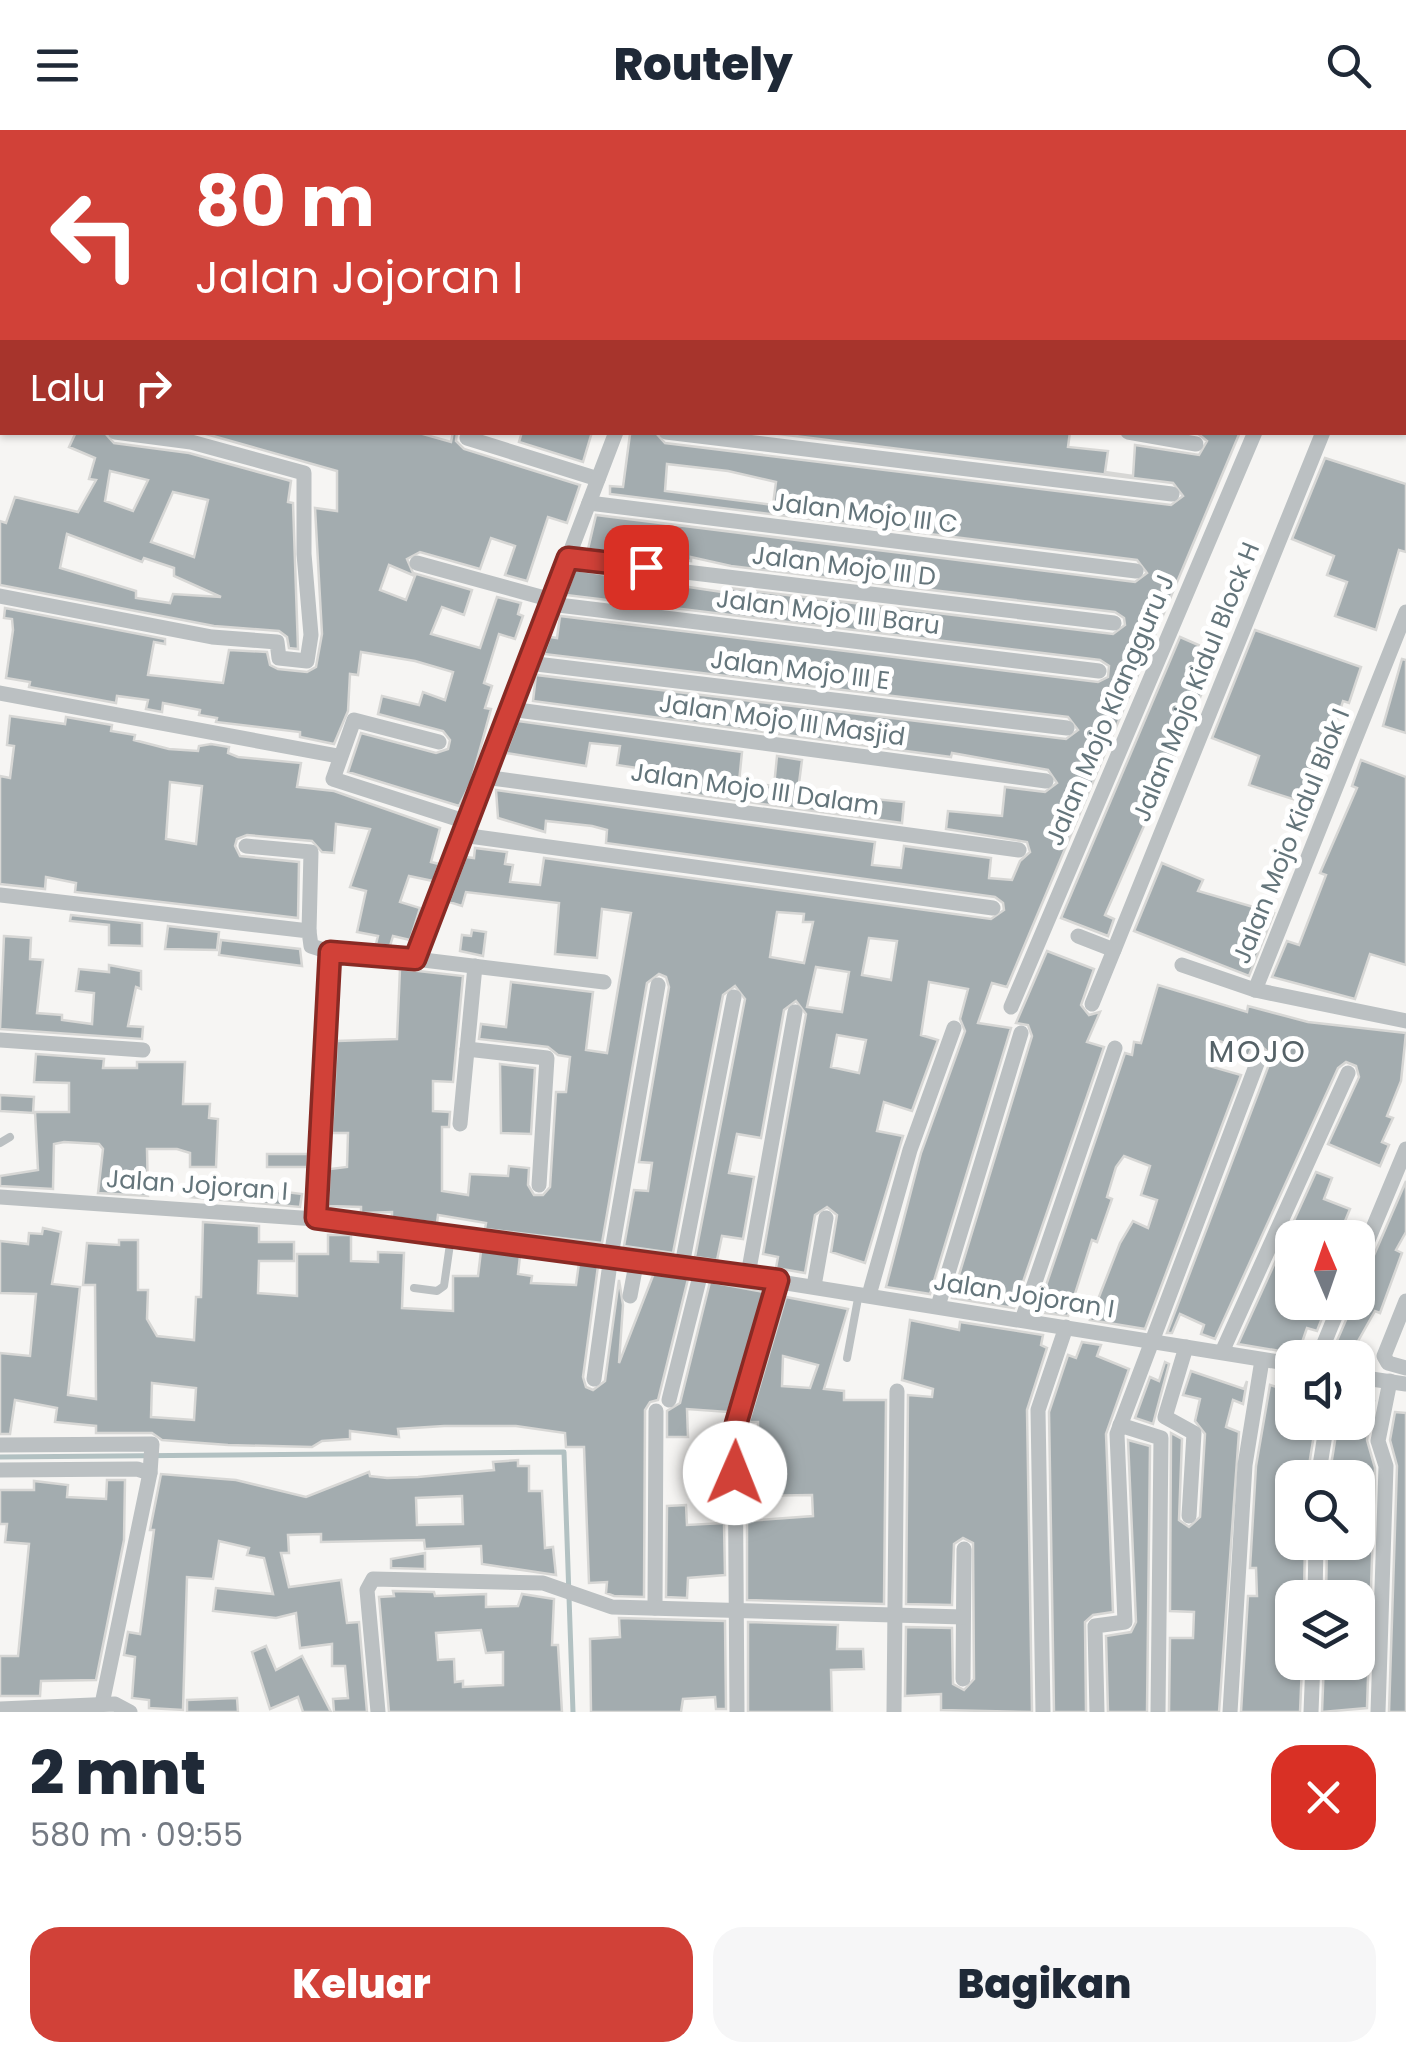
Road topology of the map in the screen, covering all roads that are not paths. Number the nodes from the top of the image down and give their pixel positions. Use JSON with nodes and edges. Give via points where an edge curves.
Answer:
{"nodes":[{"id":1,"x":138,"y":435,"type":"edge"},
{"id":2,"x":615,"y":435,"type":"edge"},
{"id":3,"x":690,"y":435,"type":"edge"},
{"id":4,"x":1145,"y":435,"type":"edge"},
{"id":5,"x":1254,"y":435,"type":"edge"},
{"id":6,"x":1322,"y":435,"type":"edge"},
{"id":7,"x":467,"y":438,"type":"dead end"},
{"id":8,"x":1196,"y":444,"type":"dead end"},
{"id":9,"x":598,"y":479,"type":"junction"},
{"id":10,"x":1172,"y":494,"type":"dead end"},
{"id":11,"x":589,"y":504,"type":"junction"},
{"id":12,"x":568,"y":558,"type":"junction"},
{"id":13,"x":417,"y":563,"type":"dead end"},
{"id":14,"x":1136,"y":572,"type":"dead end"},
{"id":15,"x":0,"y":596,"type":"edge"},
{"id":16,"x":551,"y":602,"type":"junction"},
{"id":17,"x":1406,"y":612,"type":"edge"},
{"id":18,"x":1114,"y":623,"type":"dead end"},
{"id":19,"x":528,"y":663,"type":"junction"},
{"id":20,"x":1099,"y":670,"type":"dead end"},
{"id":21,"x":0,"y":693,"type":"edge"},
{"id":22,"x":510,"y":709,"type":"junction"},
{"id":23,"x":1067,"y":728,"type":"dead end"},
{"id":24,"x":439,"y":742,"type":"dead end"},
{"id":25,"x":338,"y":756,"type":"junction"},
{"id":26,"x":484,"y":778,"type":"junction"},
{"id":27,"x":1046,"y":781,"type":"dead end"},
{"id":28,"x":465,"y":828,"type":"junction"},
{"id":29,"x":246,"y":846,"type":"dead end"},
{"id":30,"x":1019,"y":850,"type":"dead end"},
{"id":31,"x":0,"y":895,"type":"edge"},
{"id":32,"x":993,"y":908,"type":"dead end"},
{"id":33,"x":309,"y":932,"type":"junction"},
{"id":34,"x":1078,"y":936,"type":"dead end"},
{"id":35,"x":1114,"y":950,"type":"junction"},
{"id":36,"x":330,"y":952,"type":"junction"},
{"id":37,"x":415,"y":959,"type":"junction"},
{"id":38,"x":1182,"y":965,"type":"dead end"},
{"id":39,"x":475,"y":966,"type":"junction"},
{"id":40,"x":604,"y":982,"type":"dead end"},
{"id":41,"x":658,"y":986,"type":"dead end"},
{"id":42,"x":1255,"y":990,"type":"junction"},
{"id":43,"x":734,"y":997,"type":"dead end"},
{"id":44,"x":1092,"y":1004,"type":"dead end"},
{"id":45,"x":1011,"y":1007,"type":"dead end"},
{"id":46,"x":795,"y":1012,"type":"dead end"},
{"id":47,"x":1406,"y":1021,"type":"edge"},
{"id":48,"x":954,"y":1028,"type":"dead end"},
{"id":49,"x":1022,"y":1033,"type":"dead end"},
{"id":50,"x":0,"y":1040,"type":"edge"},
{"id":51,"x":467,"y":1048,"type":"junction"},
{"id":52,"x":1115,"y":1048,"type":"dead end"},
{"id":53,"x":143,"y":1050,"type":"dead end"},
{"id":54,"x":1259,"y":1058,"type":"dead end"},
{"id":55,"x":1348,"y":1073,"type":"dead end"},
{"id":56,"x":460,"y":1124,"type":"dead end"},
{"id":57,"x":10,"y":1137,"type":"dead end"},
{"id":58,"x":0,"y":1142,"type":"edge"},
{"id":59,"x":1406,"y":1149,"type":"edge"},
{"id":60,"x":538,"y":1185,"type":"dead end"},
{"id":61,"x":0,"y":1197,"type":"edge"},
{"id":62,"x":316,"y":1218,"type":"junction"},
{"id":63,"x":826,"y":1218,"type":"dead end"},
{"id":64,"x":1375,"y":1223,"type":"edge"},
{"id":65,"x":451,"y":1237,"type":"junction"},
{"id":66,"x":611,"y":1256,"type":"junction"},
{"id":67,"x":637,"y":1258,"type":"junction"},
{"id":68,"x":682,"y":1265,"type":"junction"},
{"id":69,"x":702,"y":1268,"type":"junction"},
{"id":70,"x":748,"y":1275,"type":"junction"},
{"id":71,"x":778,"y":1280,"type":"junction"},
{"id":72,"x":814,"y":1286,"type":"junction"},
{"id":73,"x":414,"y":1288,"type":"dead end"},
{"id":74,"x":864,"y":1294,"type":"junction"},
{"id":75,"x":630,"y":1296,"type":"dead end"},
{"id":76,"x":1406,"y":1301,"type":"edge"},
{"id":77,"x":938,"y":1306,"type":"junction"},
{"id":78,"x":1022,"y":1320,"type":"junction"},
{"id":79,"x":1066,"y":1327,"type":"junction"},
{"id":80,"x":1149,"y":1340,"type":"junction"},
{"id":81,"x":1186,"y":1346,"type":"junction"},
{"id":82,"x":1222,"y":1352,"type":"junction"},
{"id":83,"x":847,"y":1358,"type":"dead end"},
{"id":84,"x":1262,"y":1360,"type":"junction"},
{"id":85,"x":1275,"y":1362,"type":"edge"},
{"id":86,"x":1406,"y":1368,"type":"edge"},
{"id":87,"x":594,"y":1379,"type":"dead end"},
{"id":88,"x":1398,"y":1382,"type":"edge"},
{"id":89,"x":897,"y":1391,"type":"dead end"},
{"id":90,"x":1120,"y":1425,"type":"junction"},
{"id":91,"x":0,"y":1446,"type":"edge"},
{"id":92,"x":0,"y":1470,"type":"edge"},
{"id":93,"x":151,"y":1470,"type":"junction"},
{"id":94,"x":1189,"y":1516,"type":"dead end"},
{"id":95,"x":964,"y":1549,"type":"dead end"},
{"id":96,"x":655,"y":1608,"type":"junction"},
{"id":97,"x":737,"y":1608,"type":"junction"},
{"id":98,"x":894,"y":1616,"type":"junction"},
{"id":99,"x":963,"y":1617,"type":"junction"},
{"id":100,"x":963,"y":1679,"type":"dead end"},
{"id":101,"x":1313,"y":1680,"type":"edge"},
{"id":102,"x":102,"y":1704,"type":"junction"},
{"id":103,"x":0,"y":1709,"type":"edge"},
{"id":104,"x":130,"y":1712,"type":"edge"},
{"id":105,"x":378,"y":1712,"type":"edge"},
{"id":106,"x":738,"y":1712,"type":"edge"},
{"id":107,"x":894,"y":1712,"type":"edge"},
{"id":108,"x":1043,"y":1712,"type":"edge"},
{"id":109,"x":1097,"y":1712,"type":"edge"},
{"id":110,"x":1158,"y":1712,"type":"edge"},
{"id":111,"x":1230,"y":1712,"type":"edge"},
{"id":112,"x":1312,"y":1712,"type":"edge"},
{"id":113,"x":1378,"y":1712,"type":"edge"}],
"edges":[{"from":1,"to":15,"type":"street","via":[[191,442],[304,474],[307,660],[280,658],[277,642],[212,637]]},
{"from":2,"to":9,"type":"street"},
{"from":3,"to":10,"type":"street"},
{"from":4,"to":8,"type":"street"},
{"from":5,"to":45,"type":"street","name":"Jalan Mojo Klangguru J"},
{"from":6,"to":35,"type":"street","name":"Jalan Mojo Kidul Block H"},
{"from":7,"to":9,"type":"street"},
{"from":9,"to":11,"type":"street"},
{"from":11,"to":12,"type":"street"},
{"from":11,"to":14,"type":"street","name":"Jalan Mojo III C"},
{"from":12,"to":16,"type":"street"},
{"from":12,"to":18,"type":"street","name":"Jalan Mojo III D"},
{"from":13,"to":16,"type":"street","name":"Jalan Mojo III Baru"},
{"from":16,"to":19,"type":"street"},
{"from":16,"to":20,"type":"street","name":"Jalan Mojo III Baru"},
{"from":17,"to":42,"type":"street","name":"Jalan Mojo Kidul Blok I"},
{"from":19,"to":22,"type":"street"},
{"from":19,"to":23,"type":"street","name":"Jalan Mojo III E"},
{"from":21,"to":25,"type":"street"},
{"from":22,"to":26,"type":"street"},
{"from":22,"to":27,"type":"street","name":"Jalan Mojo III Masjid"},
{"from":24,"to":25,"type":"street","via":[[354,720]]},
{"from":25,"to":28,"type":"street","via":[[334,780]]},
{"from":26,"to":28,"type":"street"},
{"from":26,"to":30,"type":"street","name":"Jalan Mojo III Dalam"},
{"from":28,"to":32,"type":"street"},
{"from":28,"to":37,"type":"street"},
{"from":29,"to":33,"type":"street","via":[[311,852]]},
{"from":31,"to":33,"type":"street"},
{"from":33,"to":36,"type":"street","via":[[311,946]]},
{"from":34,"to":35,"type":"street"},
{"from":35,"to":44,"type":"street","name":"Jalan Mojo Kidul Block H"},
{"from":36,"to":37,"type":"street"},
{"from":36,"to":62,"type":"street"},
{"from":37,"to":39,"type":"street"},
{"from":38,"to":42,"type":"street"},
{"from":39,"to":40,"type":"street"},
{"from":39,"to":51,"type":"street"},
{"from":41,"to":66,"type":"street"},
{"from":42,"to":47,"type":"street","name":"Jalan Mojo Kidul Blok I"},
{"from":43,"to":68,"type":"street"},
{"from":46,"to":70,"type":"street"},
{"from":48,"to":74,"type":"street"},
{"from":49,"to":77,"type":"street"},
{"from":50,"to":53,"type":"street"},
{"from":51,"to":56,"type":"street"},
{"from":51,"to":60,"type":"street","via":[[548,1058]]},
{"from":52,"to":78,"type":"street"},
{"from":54,"to":80,"type":"street"},
{"from":55,"to":82,"type":"street"},
{"from":57,"to":58,"type":"lane"},
{"from":59,"to":64,"type":"street"},
{"from":61,"to":62,"type":"street","name":"Jalan Jojoran I"},
{"from":62,"to":65,"type":"street","name":"Jalan Jojoran I"},
{"from":63,"to":72,"type":"street"},
{"from":65,"to":66,"type":"street","name":"Jalan Jojoran I"},
{"from":65,"to":73,"type":"lane","via":[[444,1286]]},
{"from":66,"to":67,"type":"street","name":"Jalan Jojoran I"},
{"from":66,"to":87,"type":"street"},
{"from":67,"to":68,"type":"street","name":"Jalan Jojoran I"},
{"from":67,"to":75,"type":"street"},
{"from":68,"to":69,"type":"street","name":"Jalan Jojoran I"},
{"from":69,"to":70,"type":"street","name":"Jalan Jojoran I"},
{"from":69,"to":96,"type":"street","via":[[662,1406]]},
{"from":70,"to":71,"type":"street","name":"Jalan Jojoran I"},
{"from":71,"to":72,"type":"street","name":"Jalan Jojoran I"},
{"from":71,"to":97,"type":"street","via":[[735,1429]]},
{"from":72,"to":74,"type":"street","name":"Jalan Jojoran I"},
{"from":74,"to":77,"type":"street","name":"Jalan Jojoran I"},
{"from":74,"to":83,"type":"lane"},
{"from":76,"to":86,"type":"street","via":[[1384,1356]]},
{"from":77,"to":78,"type":"street","name":"Jalan Jojoran I"},
{"from":78,"to":79,"type":"street","name":"Jalan Jojoran I"},
{"from":79,"to":80,"type":"street","name":"Jalan Jojoran I"},
{"from":79,"to":108,"type":"street","via":[[1038,1410]]},
{"from":80,"to":81,"type":"street","name":"Jalan Jojoran I"},
{"from":80,"to":90,"type":"street"},
{"from":81,"to":82,"type":"street","name":"Jalan Jojoran I"},
{"from":81,"to":94,"type":"street","via":[[1165,1417],[1194,1433]]},
{"from":82,"to":84,"type":"street","name":"Jalan Jojoran I"},
{"from":84,"to":85,"type":"street","name":"Jalan Jojoran I"},
{"from":84,"to":111,"type":"street","via":[[1245,1464]]},
{"from":88,"to":113,"type":"street","via":[[1378,1442],[1386,1466]]},
{"from":89,"to":98,"type":"street"},
{"from":90,"to":109,"type":"street","via":[[1125,1621],[1095,1626]]},
{"from":90,"to":110,"type":"street","via":[[1161,1438]]},
{"from":91,"to":93,"type":"street","via":[[154,1447]]},
{"from":92,"to":93,"type":"street"},
{"from":93,"to":102,"type":"street"},
{"from":95,"to":99,"type":"street"},
{"from":96,"to":97,"type":"street"},
{"from":96,"to":105,"type":"street","via":[[590,1602],[543,1583],[370,1580]]},
{"from":97,"to":98,"type":"street"},
{"from":97,"to":106,"type":"street"},
{"from":98,"to":99,"type":"street"},
{"from":98,"to":107,"type":"street"},
{"from":99,"to":100,"type":"street"},
{"from":101,"to":112,"type":"street"},
{"from":102,"to":103,"type":"street"},
{"from":102,"to":104,"type":"street"}]}
